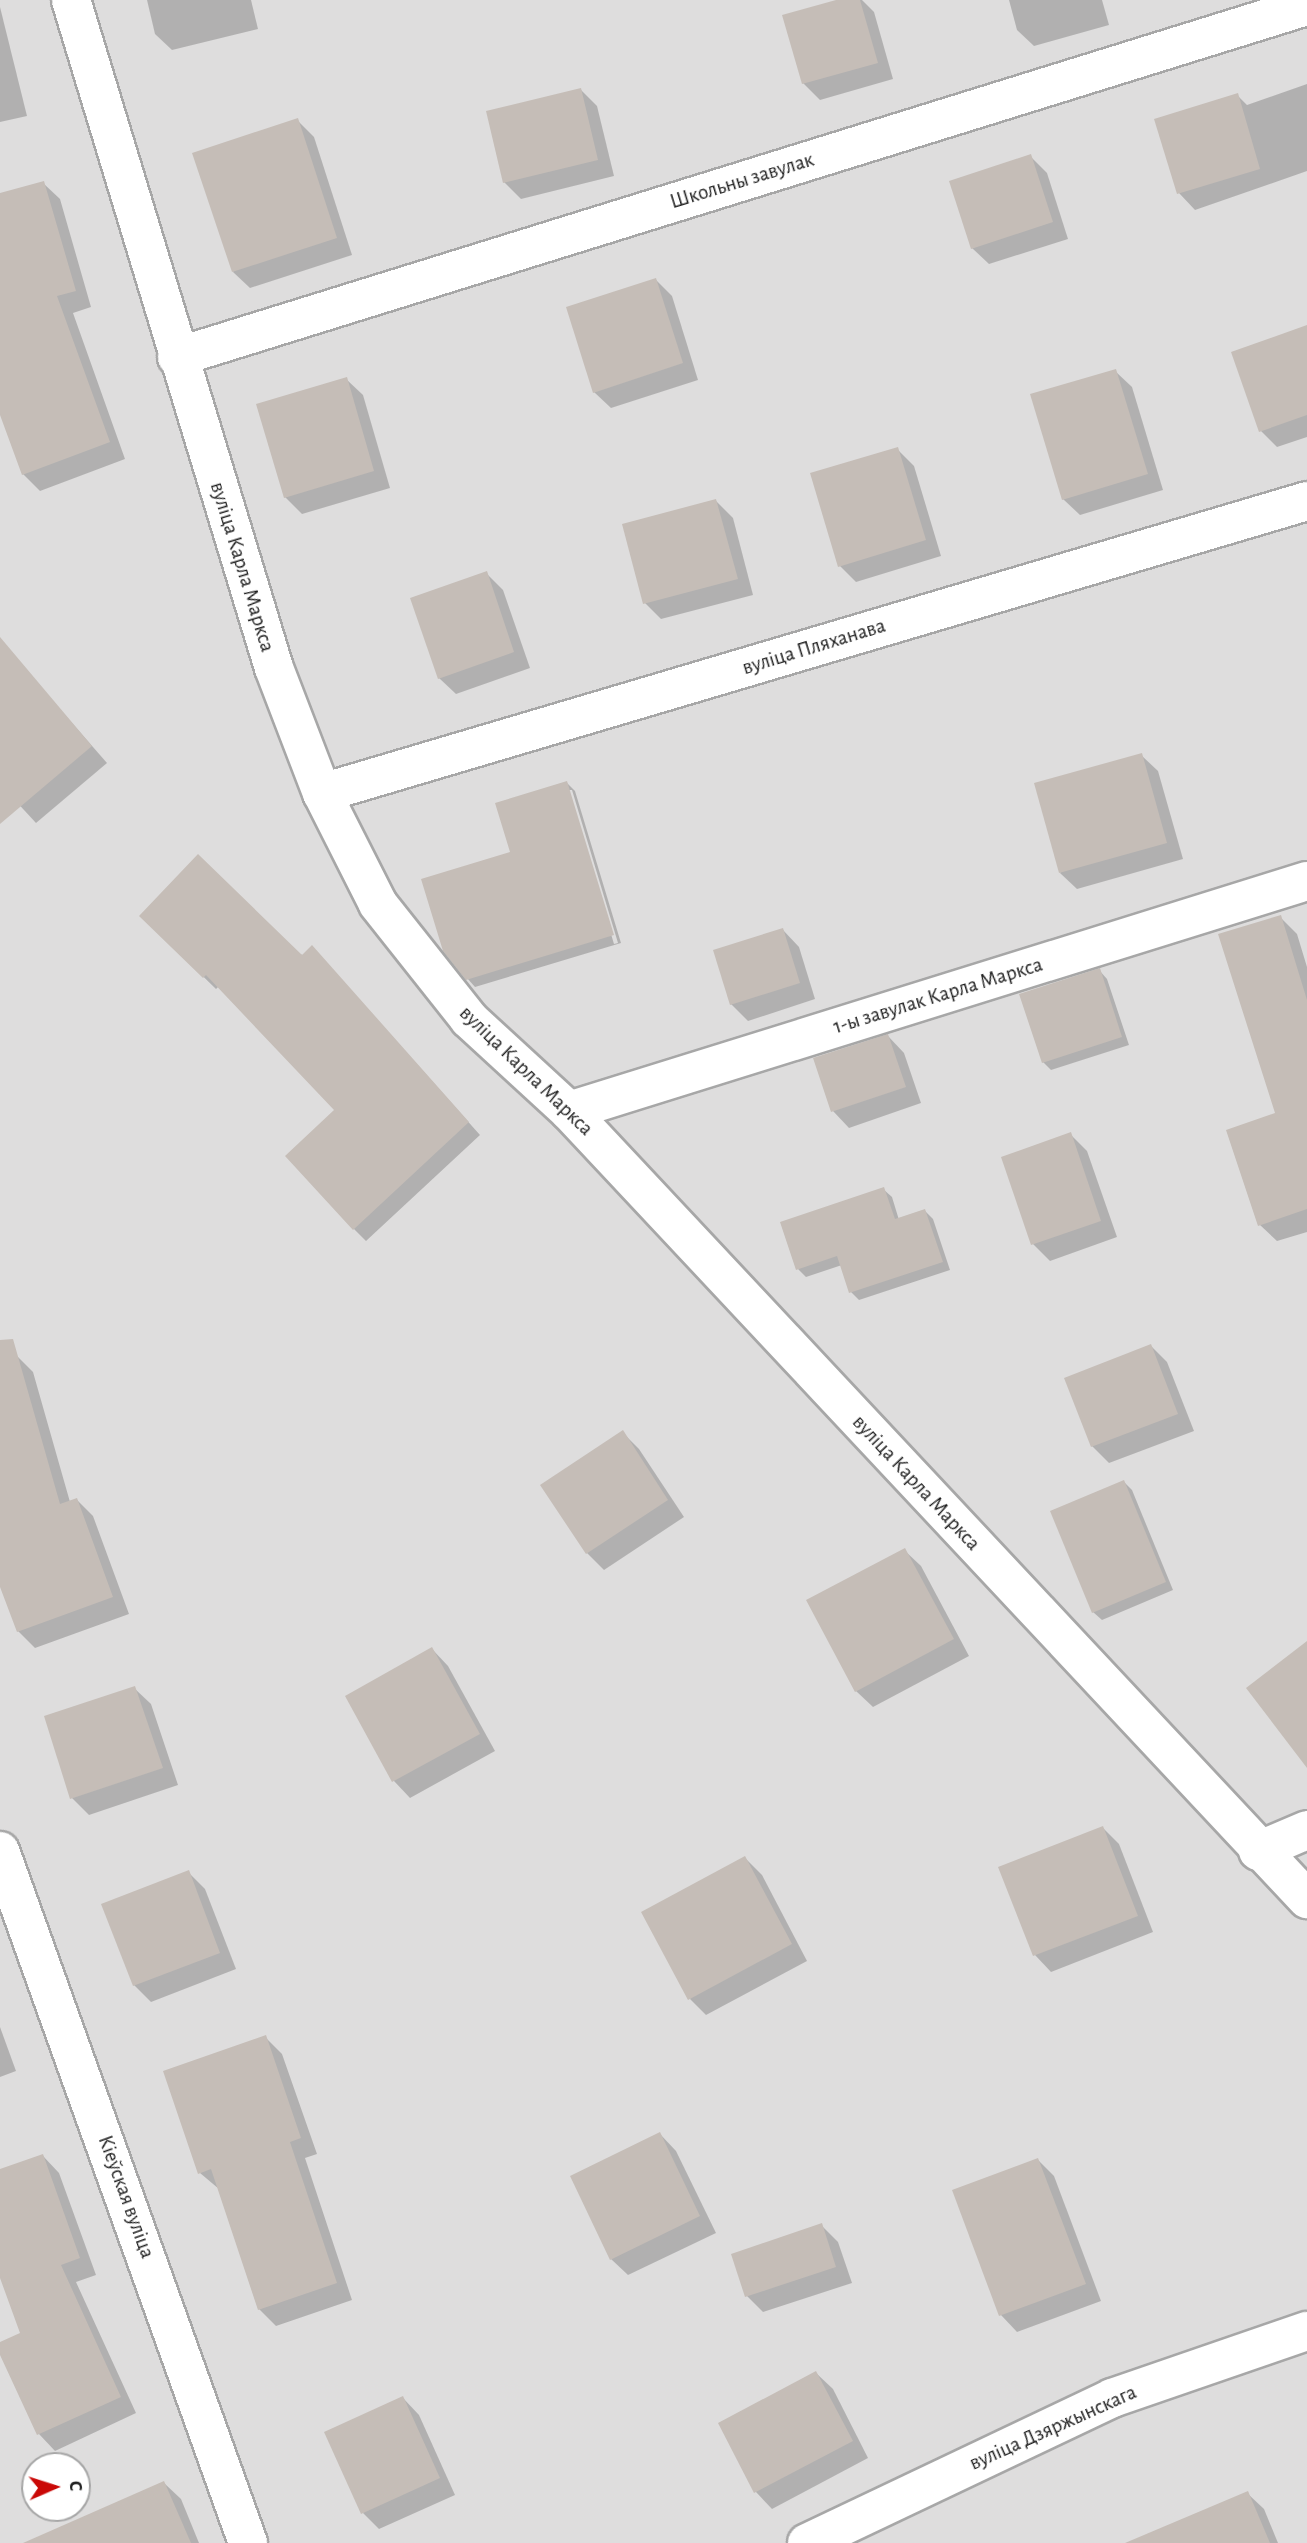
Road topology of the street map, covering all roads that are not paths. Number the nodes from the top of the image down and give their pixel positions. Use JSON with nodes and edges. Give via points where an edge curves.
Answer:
{"nodes":[{"id":1,"x":71,"y":0,"type":"edge"},
{"id":2,"x":1307,"y":6,"type":"edge"},
{"id":3,"x":177,"y":357,"type":"junction"},
{"id":4,"x":1307,"y":501,"type":"edge"},
{"id":5,"x":322,"y":793,"type":"junction"},
{"id":6,"x":1307,"y":881,"type":"edge"},
{"id":7,"x":569,"y":1111,"type":"junction"},
{"id":8,"x":1307,"y":1830,"type":"edge"},
{"id":9,"x":0,"y":1851,"type":"edge"},
{"id":10,"x":1258,"y":1851,"type":"junction"},
{"id":11,"x":1307,"y":1899,"type":"edge"},
{"id":12,"x":1307,"y":2331,"type":"edge"},
{"id":13,"x":248,"y":2543,"type":"edge"},
{"id":14,"x":807,"y":2543,"type":"edge"}],
"edges":[{"from":1,"to":3,"type":"street","name":"вуліца Карла Маркса"},
{"from":2,"to":3,"type":"street","name":"Школьны завулак"},
{"from":3,"to":5,"type":"street","name":"вуліца Карла Маркса","via":[[274,668]]},
{"from":4,"to":5,"type":"street","name":"вуліца Пляханава"},
{"from":5,"to":7,"type":"street","name":"вуліца Карла Маркса","via":[[378,904],[469,1019]]},
{"from":6,"to":7,"type":"street","name":"1-ы завулак Карла Маркса"},
{"from":7,"to":10,"type":"street","name":"вуліца Карла Маркса"},
{"from":8,"to":10,"type":"street"},
{"from":9,"to":13,"type":"street","name":"Кіеўская вуліца"},
{"from":10,"to":11,"type":"street","name":"вуліца Карла Маркса"},
{"from":12,"to":14,"type":"street","name":"вуліца Дзяржынскага","via":[[1112,2398]]}]}
